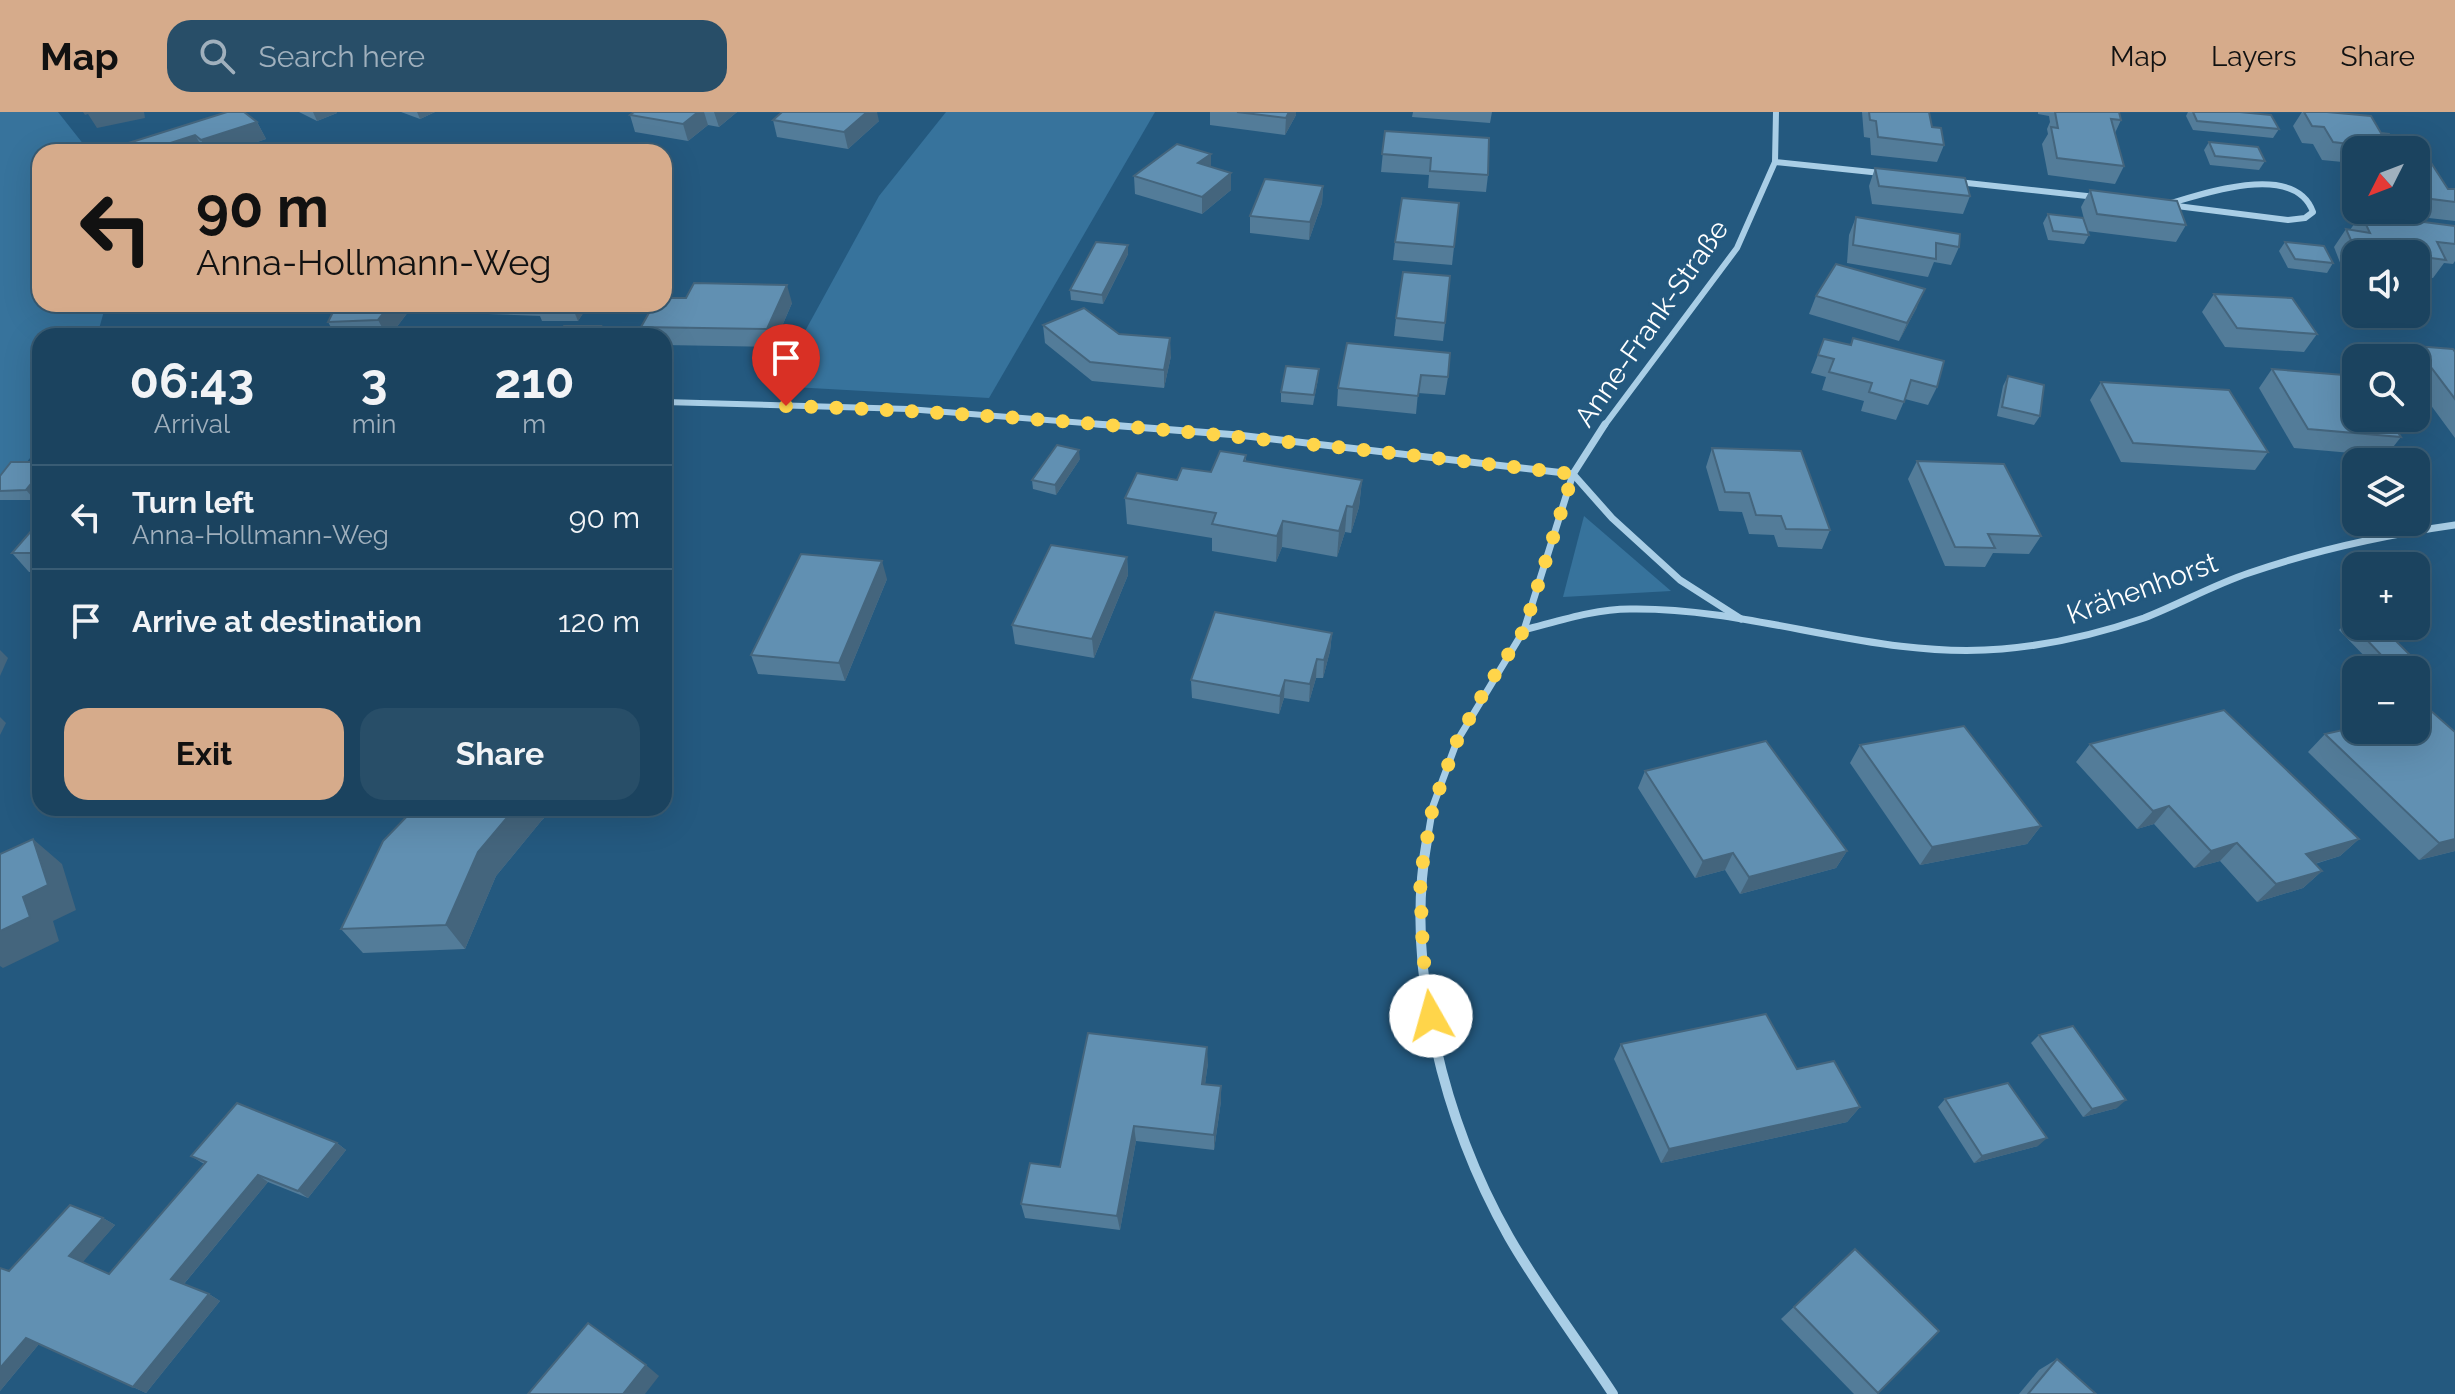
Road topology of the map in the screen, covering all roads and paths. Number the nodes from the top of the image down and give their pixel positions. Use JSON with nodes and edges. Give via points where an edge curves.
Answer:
{"nodes":[{"id":1,"x":1776,"y":112,"type":"edge"},
{"id":2,"x":1775,"y":162,"type":"junction"},
{"id":3,"x":1890,"y":174,"type":"edge"},
{"id":4,"x":1951,"y":181,"type":"edge"},
{"id":5,"x":2105,"y":197,"type":"edge"},
{"id":6,"x":2152,"y":203,"type":"edge"},
{"id":7,"x":2168,"y":204,"type":"junction"},
{"id":8,"x":672,"y":402,"type":"edge"},
{"id":9,"x":1573,"y":474,"type":"junction"},
{"id":10,"x":2455,"y":525,"type":"edge"},
{"id":11,"x":1745,"y":622,"type":"junction"},
{"id":12,"x":1524,"y":630,"type":"junction"},
{"id":13,"x":1613,"y":1394,"type":"edge"}],
"edges":[{"from":1,"to":2,"type":"street","name":"Anne-Frank-Straße"},
{"from":2,"to":3,"type":"street"},
{"from":2,"to":9,"type":"street","name":"Anne-Frank-Straße","via":[[1737,248],[1618,404]]},
{"from":4,"to":5,"type":"street"},
{"from":6,"to":7,"type":"street"},
{"from":7,"to":7,"type":"street","via":[[2288,220],[2305,218],[2313,208],[2294,192],[2254,183]]},
{"from":8,"to":9,"type":"street","via":[[908,409],[1206,433]]},
{"from":9,"to":11,"type":"street","name":"Krähenhorst","via":[[1680,580]]},
{"from":9,"to":12,"type":"street","name":"Anne-Frank-Straße"},
{"from":10,"to":11,"type":"street","name":"Krähenhorst","via":[[2356,541],[2284,561],[2144,617],[2067,640],[1983,650],[1885,647]]},
{"from":11,"to":12,"type":"street","name":"Krähenhorst","via":[[1639,609],[1582,615]]},
{"from":12,"to":13,"type":"street","name":"Anne-Frank-Straße","via":[[1457,741],[1433,806],[1420,878],[1423,954],[1435,1047],[1465,1144],[1509,1237]]}]}
